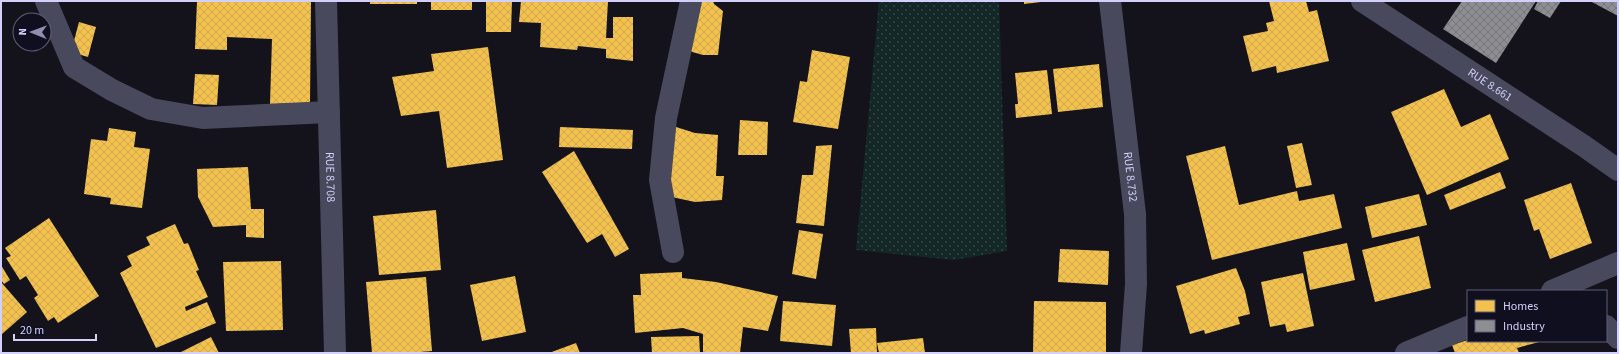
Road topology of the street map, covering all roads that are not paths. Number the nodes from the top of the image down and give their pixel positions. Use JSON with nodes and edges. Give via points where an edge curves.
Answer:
{"nodes":[{"id":1,"x":46,"y":1,"type":"edge"},
{"id":2,"x":326,"y":1,"type":"edge"},
{"id":3,"x":691,"y":1,"type":"edge"},
{"id":4,"x":1110,"y":1,"type":"edge"},
{"id":5,"x":1362,"y":1,"type":"edge"},
{"id":6,"x":329,"y":112,"type":"junction"},
{"id":7,"x":1618,"y":170,"type":"edge"},
{"id":8,"x":673,"y":252,"type":"dead end"},
{"id":9,"x":1618,"y":263,"type":"edge"},
{"id":10,"x":1562,"y":289,"type":"edge"},
{"id":11,"x":1467,"y":327,"type":"edge"},
{"id":12,"x":1607,"y":327,"type":"edge"},
{"id":13,"x":1618,"y":338,"type":"edge"},
{"id":14,"x":335,"y":353,"type":"edge"},
{"id":15,"x":1131,"y":353,"type":"edge"},
{"id":16,"x":1406,"y":353,"type":"edge"}],
"edges":[{"from":1,"to":6,"type":"street","via":[[74,67],[112,90],[152,109],[203,118]]},
{"from":2,"to":6,"type":"street","name":"RUE 8.708"},
{"from":3,"to":8,"type":"street","via":[[666,118],[660,180]]},
{"from":4,"to":15,"type":"street","name":"RUE 8.732","via":[[1135,214],[1136,284]]},
{"from":5,"to":7,"type":"street","name":"RUE 8.661"},
{"from":6,"to":14,"type":"street","name":"RUE 8.708"},
{"from":9,"to":10,"type":"street"},
{"from":11,"to":16,"type":"street"},
{"from":12,"to":13,"type":"street"}]}
